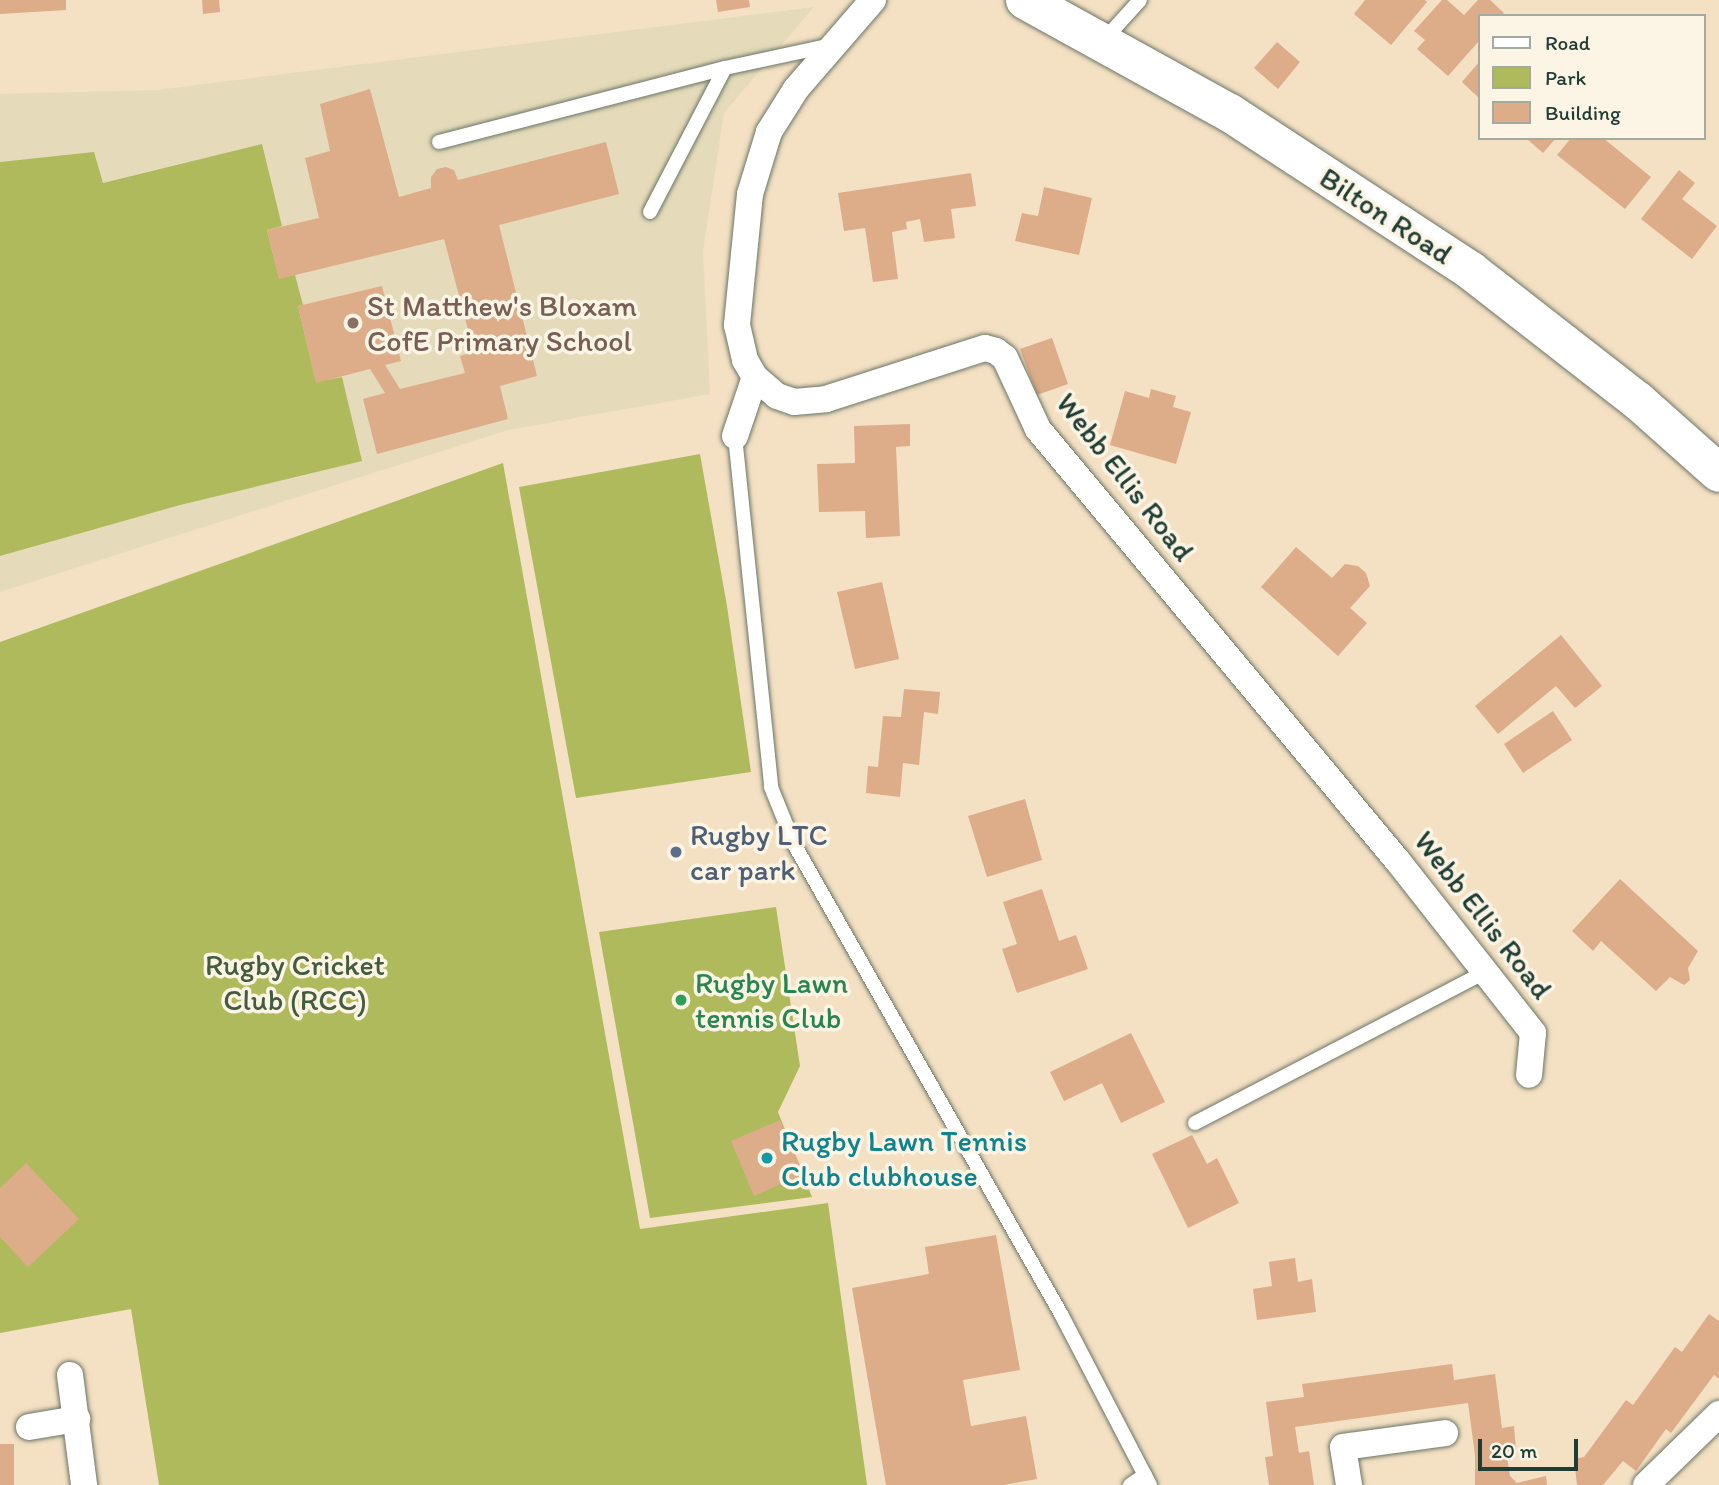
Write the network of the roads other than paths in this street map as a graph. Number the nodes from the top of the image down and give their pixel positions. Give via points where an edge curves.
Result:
1 (873, 0) edge
2 (1025, 0) edge
3 (1139, 0) edge
4 (1100, 43) junction
5 (833, 44) junction
6 (725, 68) junction
7 (439, 142) dead end
8 (650, 212) dead end
9 (755, 377) junction
10 (735, 436) joint
11 (1719, 473) edge
12 (1485, 972) junction
13 (1529, 1075) dead end
14 (1195, 1123) dead end
15 (70, 1375) dead end
16 (1719, 1414) edge
17 (77, 1419) junction
18 (29, 1427) dead end
19 (1445, 1433) dead end
20 (1147, 1480) edge
21 (84, 1485) edge
22 (1130, 1485) edge
23 (1349, 1485) edge
24 (1646, 1485) edge

1 - 5 street
2 - 4 main road, Bilton Road
3 - 4 lane
4 - 11 main road, Bilton Road via 1230,113 1471,271 1638,401
5 - 6 lane
5 - 9 street via 769,132 750,194 737,325 745,359
6 - 7 lane
6 - 8 lane
9 - 10 street
9 - 12 street, Webb Ellis Road via 777,396 794,402 826,399 985,348 1005,358 1038,429
10 - 20 lane via 771,787 794,844 1060,1314
12 - 13 street, Webb Ellis Road via 1533,1033
12 - 14 lane
15 - 17 street
16 - 24 street
17 - 18 street
17 - 21 street
19 - 23 street via 1343,1447
20 - 22 lane

